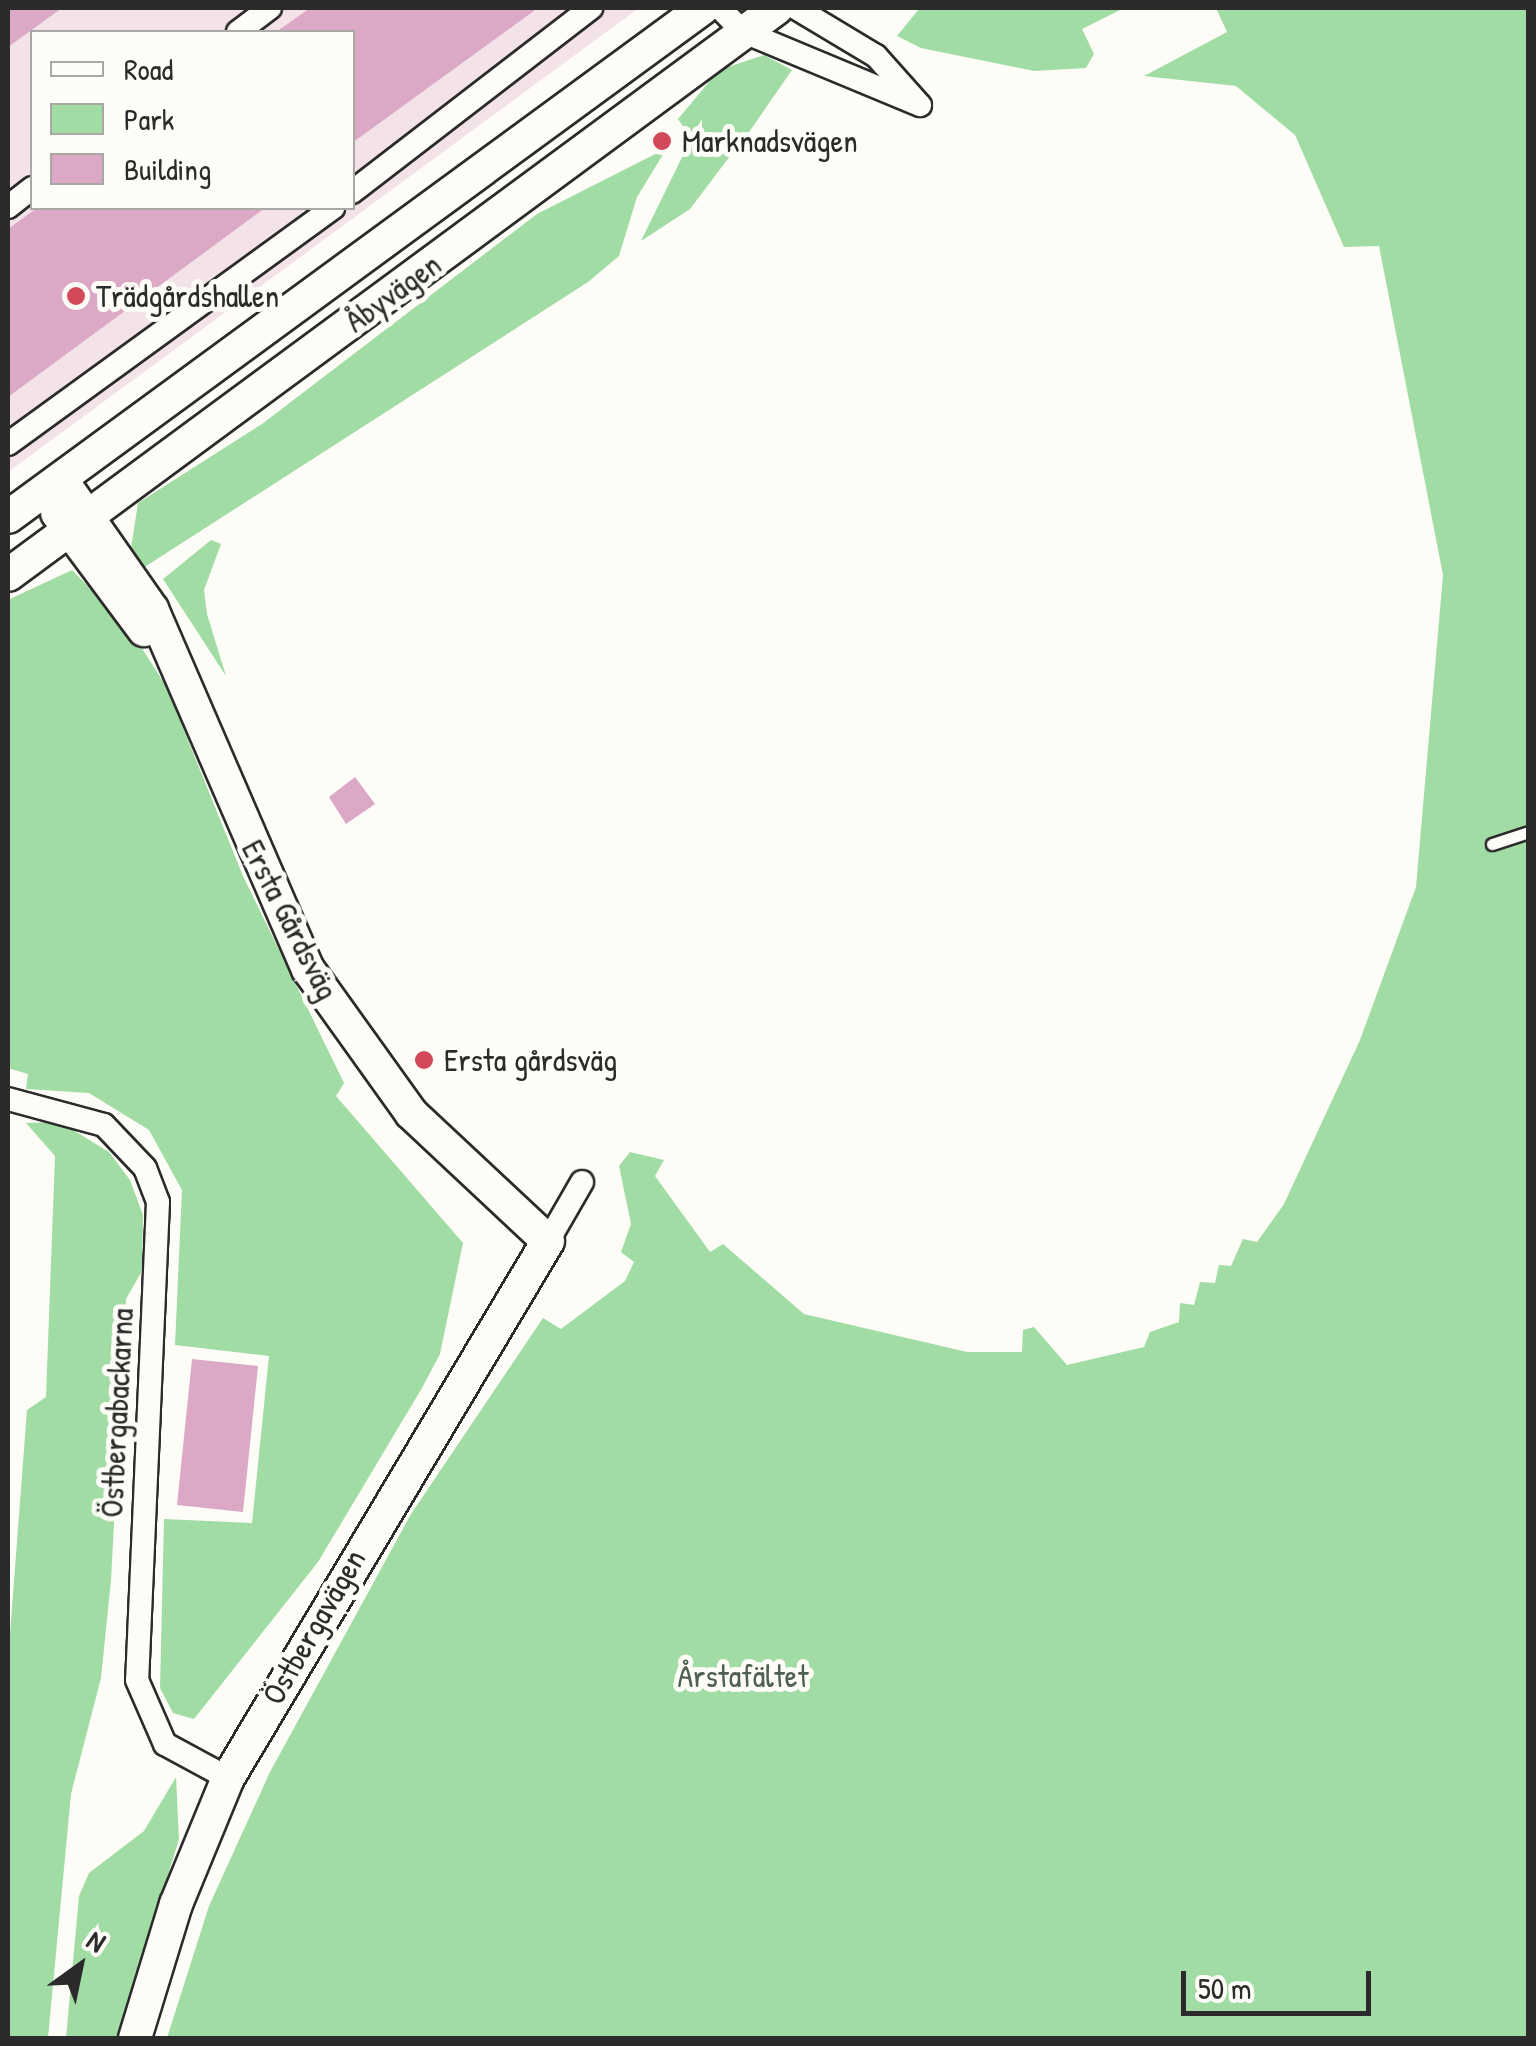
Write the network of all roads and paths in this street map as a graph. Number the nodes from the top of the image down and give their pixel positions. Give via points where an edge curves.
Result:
1 (270, 8) edge
2 (590, 8) edge
3 (702, 8) edge
4 (777, 8) edge
5 (796, 8) edge
6 (731, 20) edge
7 (241, 30) edge
8 (30, 190) edge
9 (355, 190) edge
10 (8, 207) edge
11 (330, 210) edge
12 (8, 444) edge
13 (52, 486) junction
14 (8, 517) edge
15 (80, 524) junction
16 (8, 575) edge
17 (1528, 832) edge
18 (1492, 844) dead end
19 (8, 1099) edge
20 (582, 1182) dead end
21 (548, 1241) junction
22 (228, 1778) junction
23 (135, 2038) edge

1 - 7 street
2 - 9 street
3 - 13 street, Åbyvägen
4 - 6 street, Åbyvägen
5 - 6 street via 876,56 920,104
6 - 15 street, Åbyvägen
8 - 10 street
11 - 12 street
13 - 14 street, Åbyvägen
13 - 15 street, Ersta Gårdsväg
15 - 16 street, Åbyvägen
15 - 21 street, Ersta Gårdsväg via 164,652 308,970 411,1113
17 - 18 lane
19 - 22 street, Östbergabackarna via 104,1126 145,1168 158,1202 137,1680 165,1744
20 - 21 street
21 - 22 street, Östbergavägen
22 - 23 street, Östbergavägen via 176,1904

